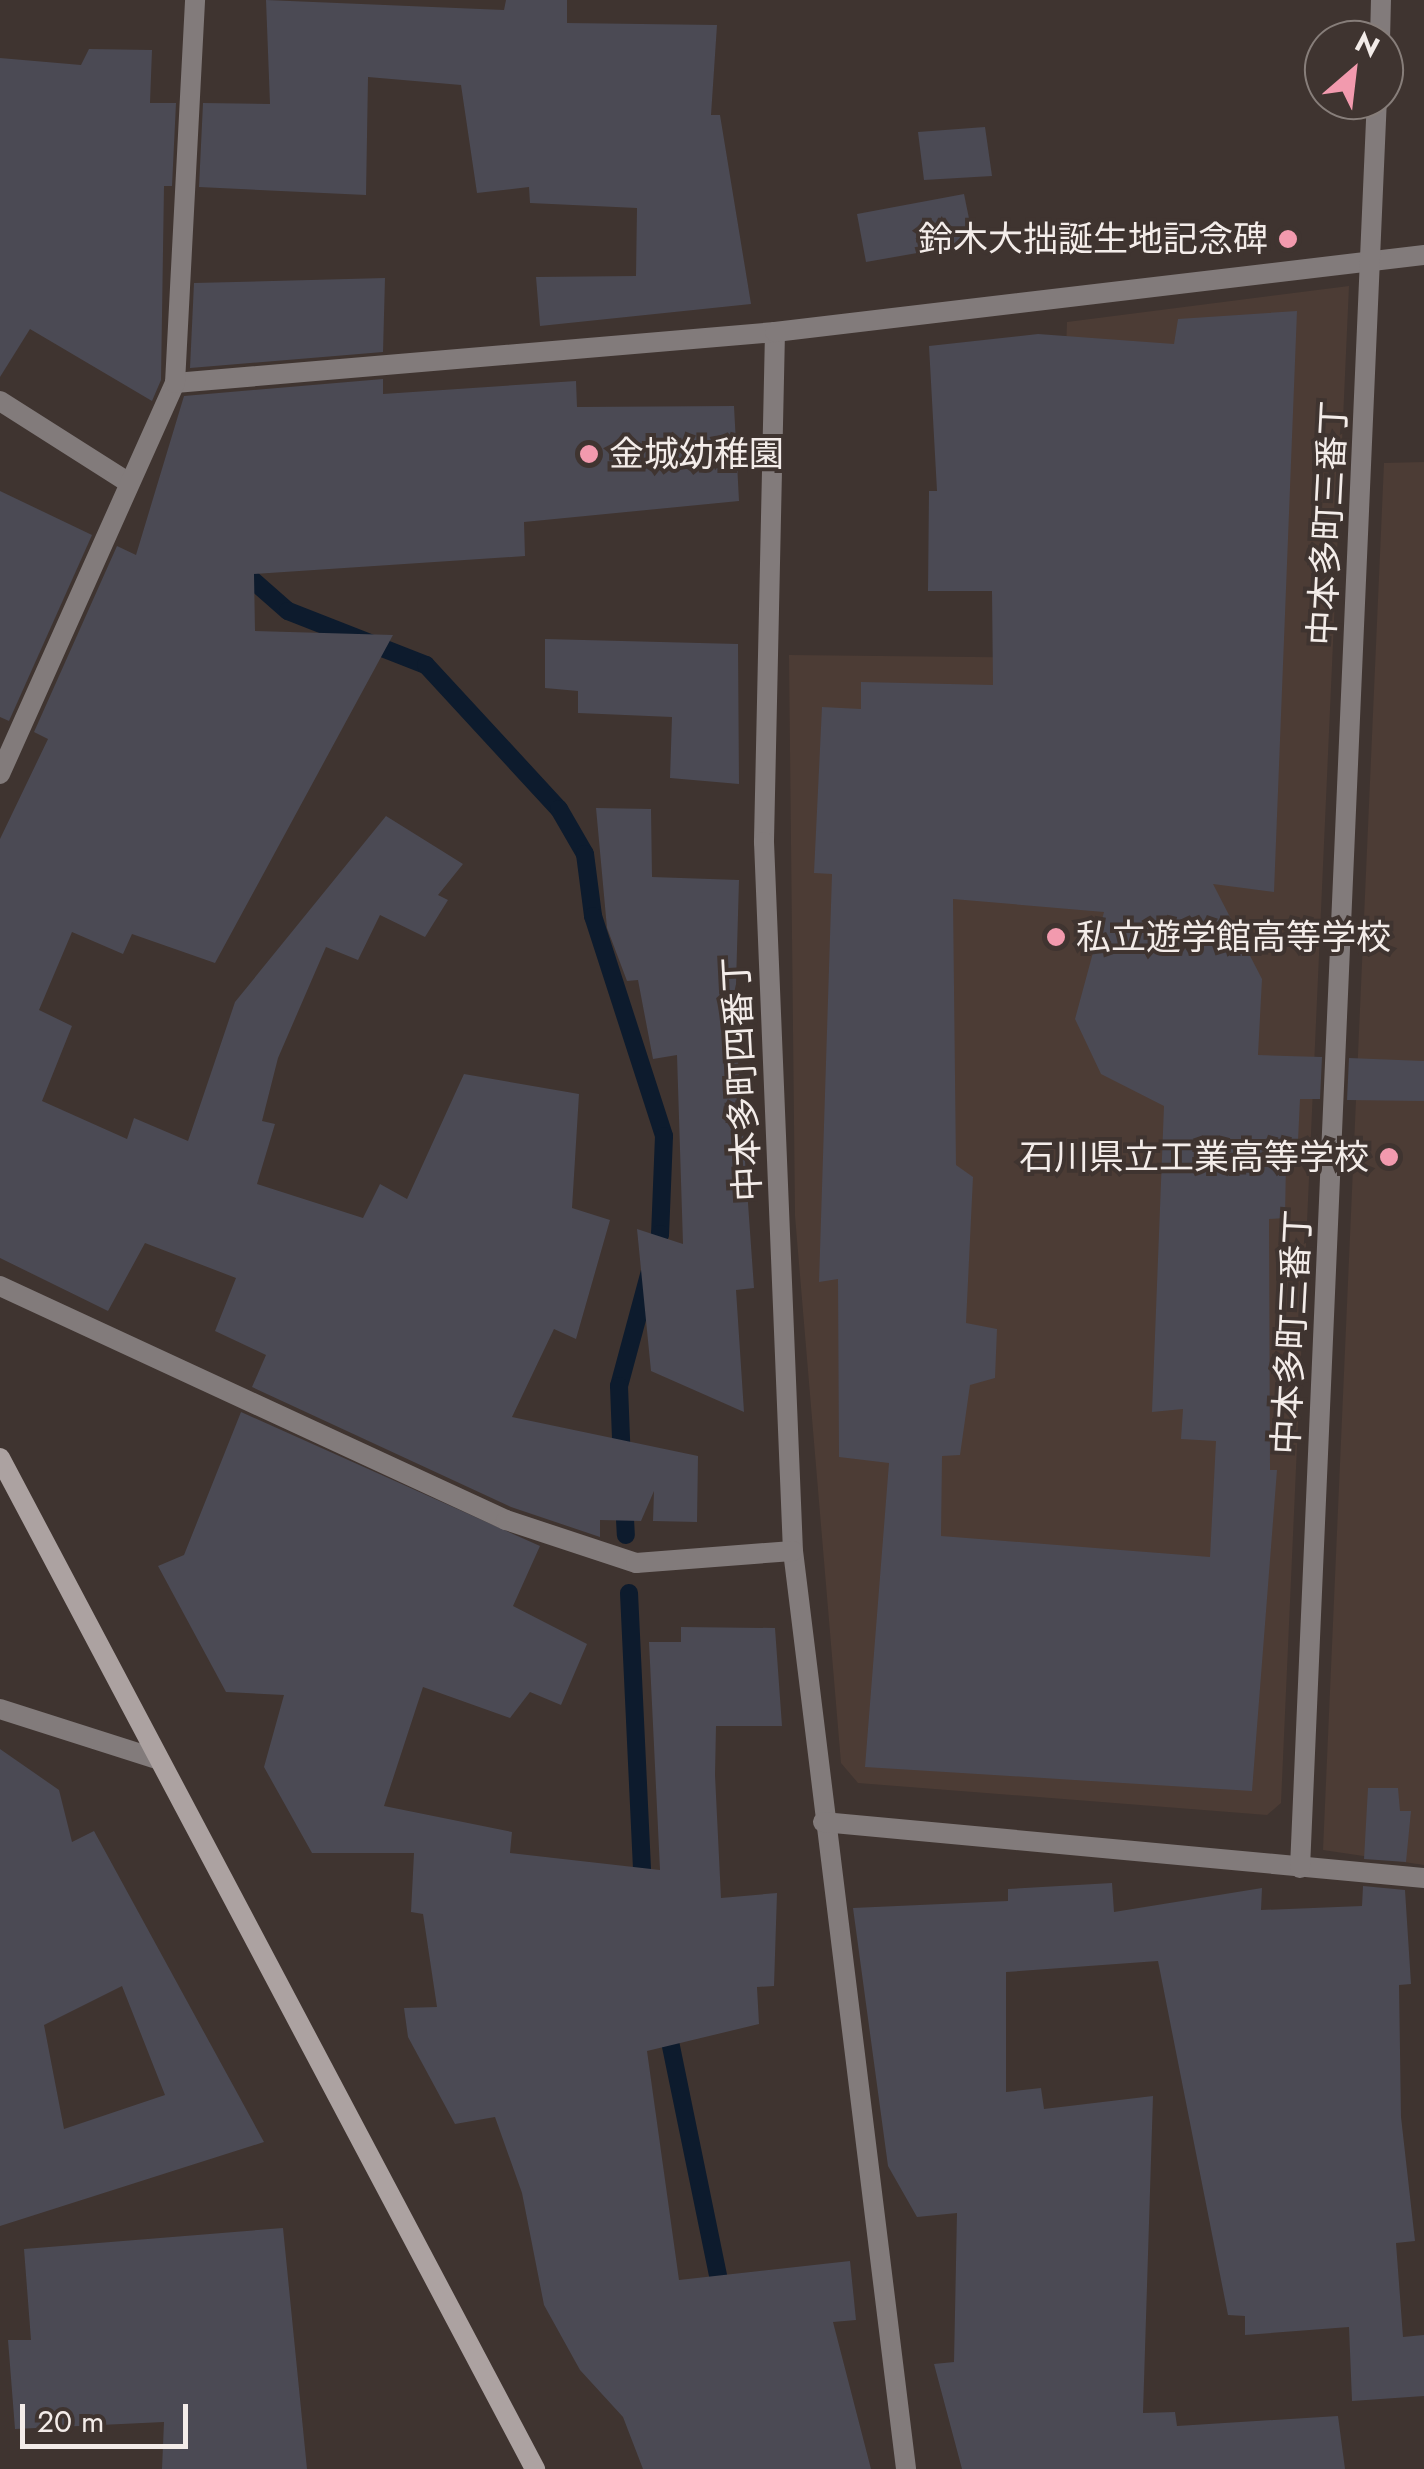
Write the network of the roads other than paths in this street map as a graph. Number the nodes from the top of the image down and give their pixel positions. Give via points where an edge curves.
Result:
1 (195, 0) edge
2 (1377, 120) edge
3 (1424, 255) edge
4 (1372, 260) junction
5 (775, 332) junction
6 (175, 383) junction
7 (0, 401) edge
8 (129, 483) junction
9 (0, 774) edge
10 (0, 1286) edge
11 (0, 1458) edge
12 (793, 1551) junction
13 (0, 1709) edge
14 (154, 1758) junction
15 (823, 1822) junction
16 (1300, 1868) junction
17 (1424, 1878) edge
18 (535, 2469) edge
19 (906, 2469) edge

1 - 6 street
2 - 4 street, 中本多町三番丁
3 - 4 street
4 - 5 street
4 - 16 street, 中本多町三番丁
5 - 6 street
5 - 12 street, 中本多町四番丁 via 764,842
6 - 8 street
7 - 8 street
8 - 9 street
10 - 12 street via 506,1520 636,1563
11 - 14 street
12 - 15 street, 中本多町四番丁
13 - 14 street
14 - 18 street
15 - 16 street
15 - 19 street, 中本多町四番丁
16 - 17 street

